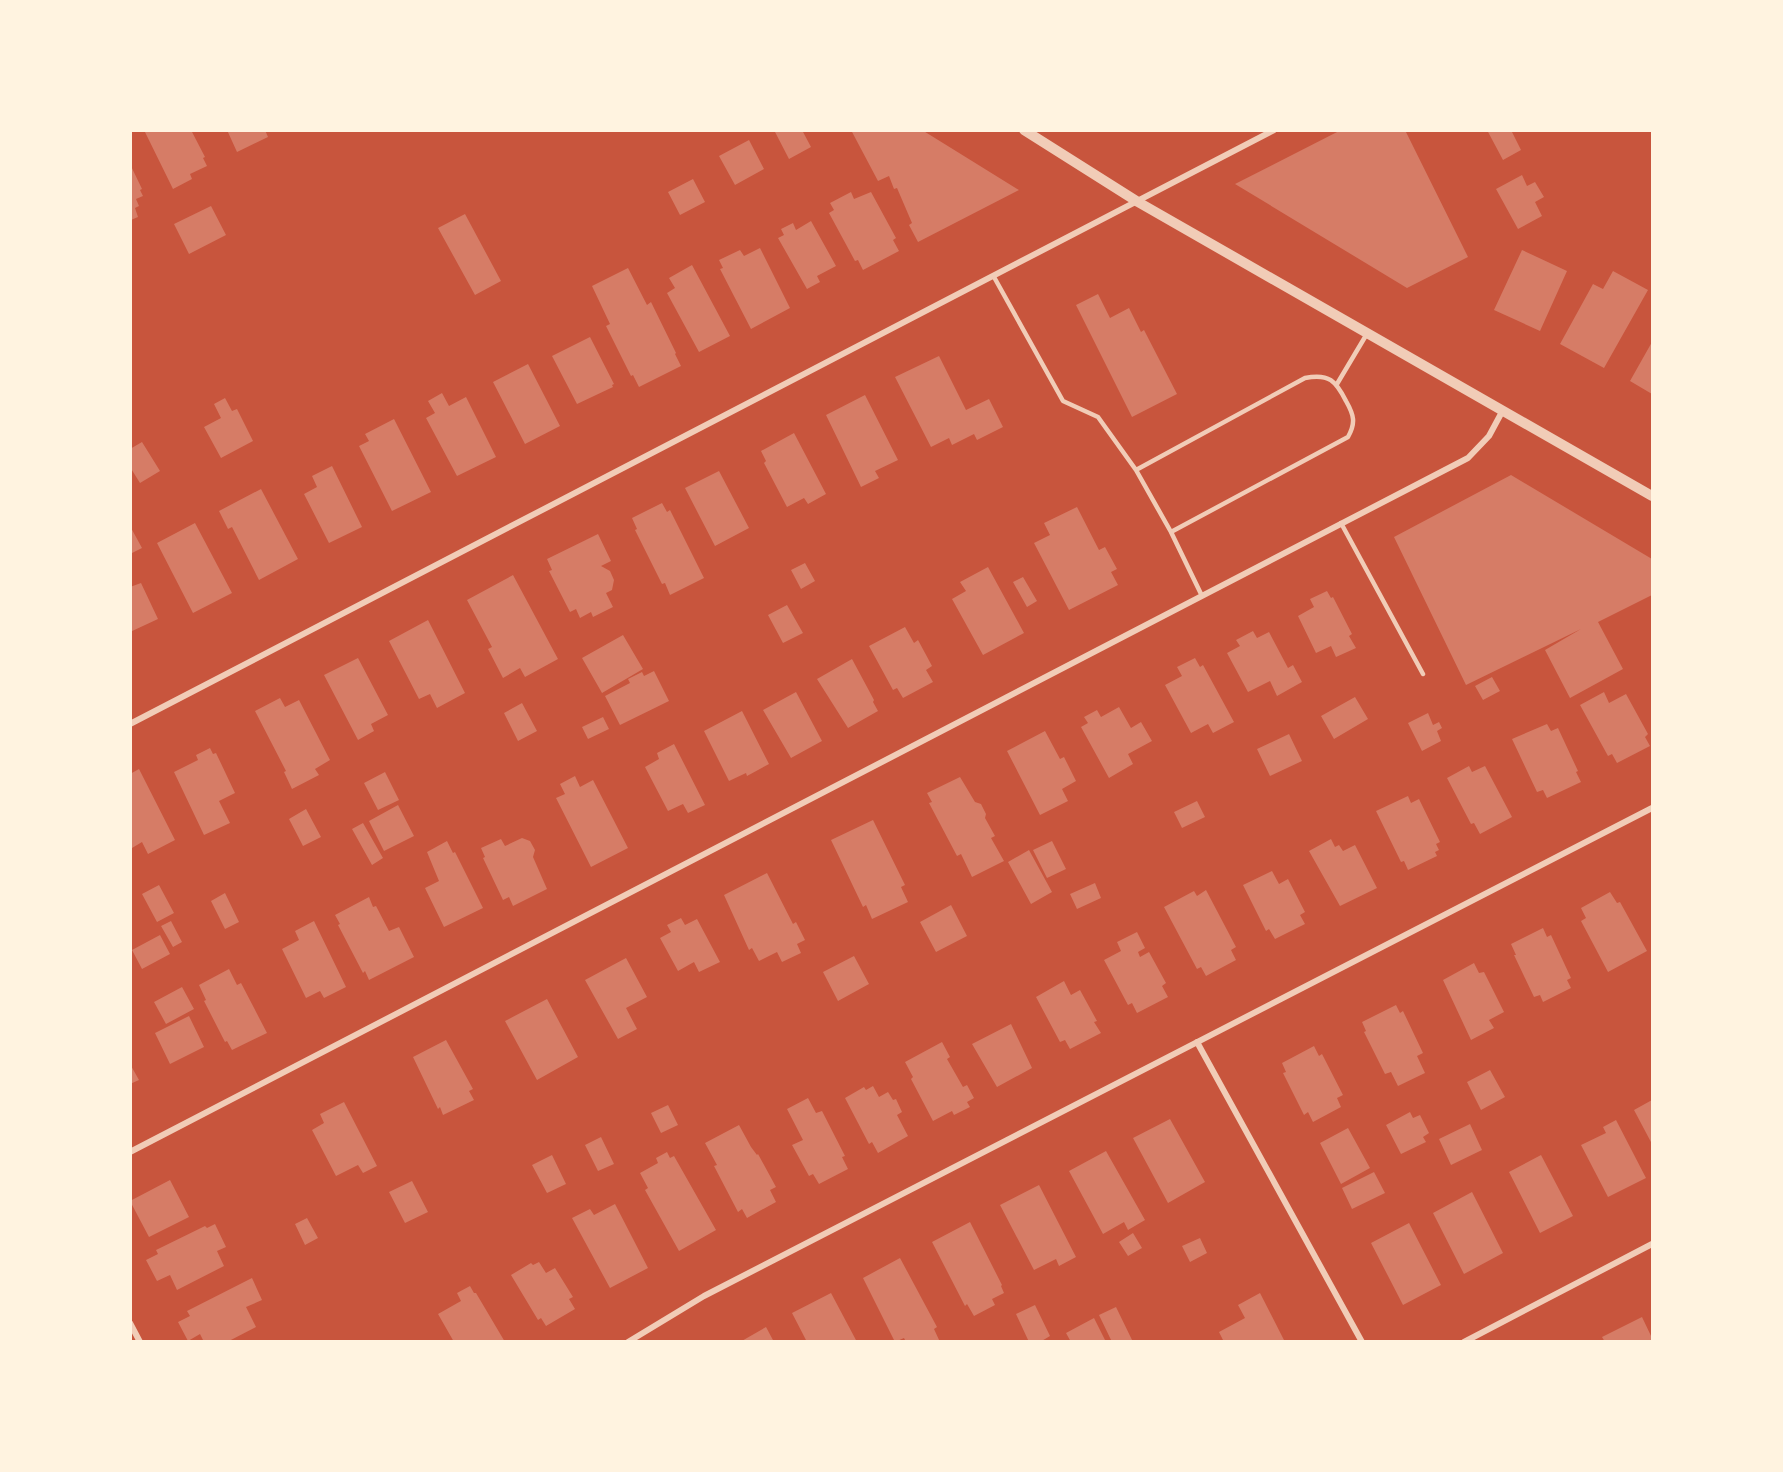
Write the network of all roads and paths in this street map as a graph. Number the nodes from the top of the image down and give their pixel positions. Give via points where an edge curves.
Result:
1 (1024, 130) edge
2 (1274, 130) edge
3 (1138, 202) junction
4 (993, 277) junction
5 (1368, 332) junction
6 (1337, 384) junction
7 (1503, 409) junction
8 (1136, 470) junction
9 (1653, 496) edge
10 (1341, 523) junction
11 (1171, 532) junction
12 (1202, 596) junction
13 (1424, 674) dead end
14 (130, 724) edge
15 (1653, 808) edge
16 (1197, 1042) junction
17 (130, 1152) edge
18 (1653, 1244) edge
19 (130, 1323) edge
20 (140, 1341) edge
21 (628, 1341) edge
22 (1362, 1341) edge
23 (1464, 1341) edge

1 - 3 street
2 - 3 street
3 - 4 street
3 - 5 street
4 - 8 lane via 1063,401 1098,417
4 - 14 street
5 - 6 lane
5 - 7 street
6 - 8 lane via 1318,375 1305,378
6 - 11 lane via 1354,415 1347,437
7 - 9 street
7 - 10 street via 1489,436 1467,458
8 - 11 lane
10 - 12 street
10 - 13 lane
11 - 12 lane
12 - 17 street
15 - 16 street
16 - 21 street via 704,1296
16 - 22 street
18 - 23 street
19 - 20 street

